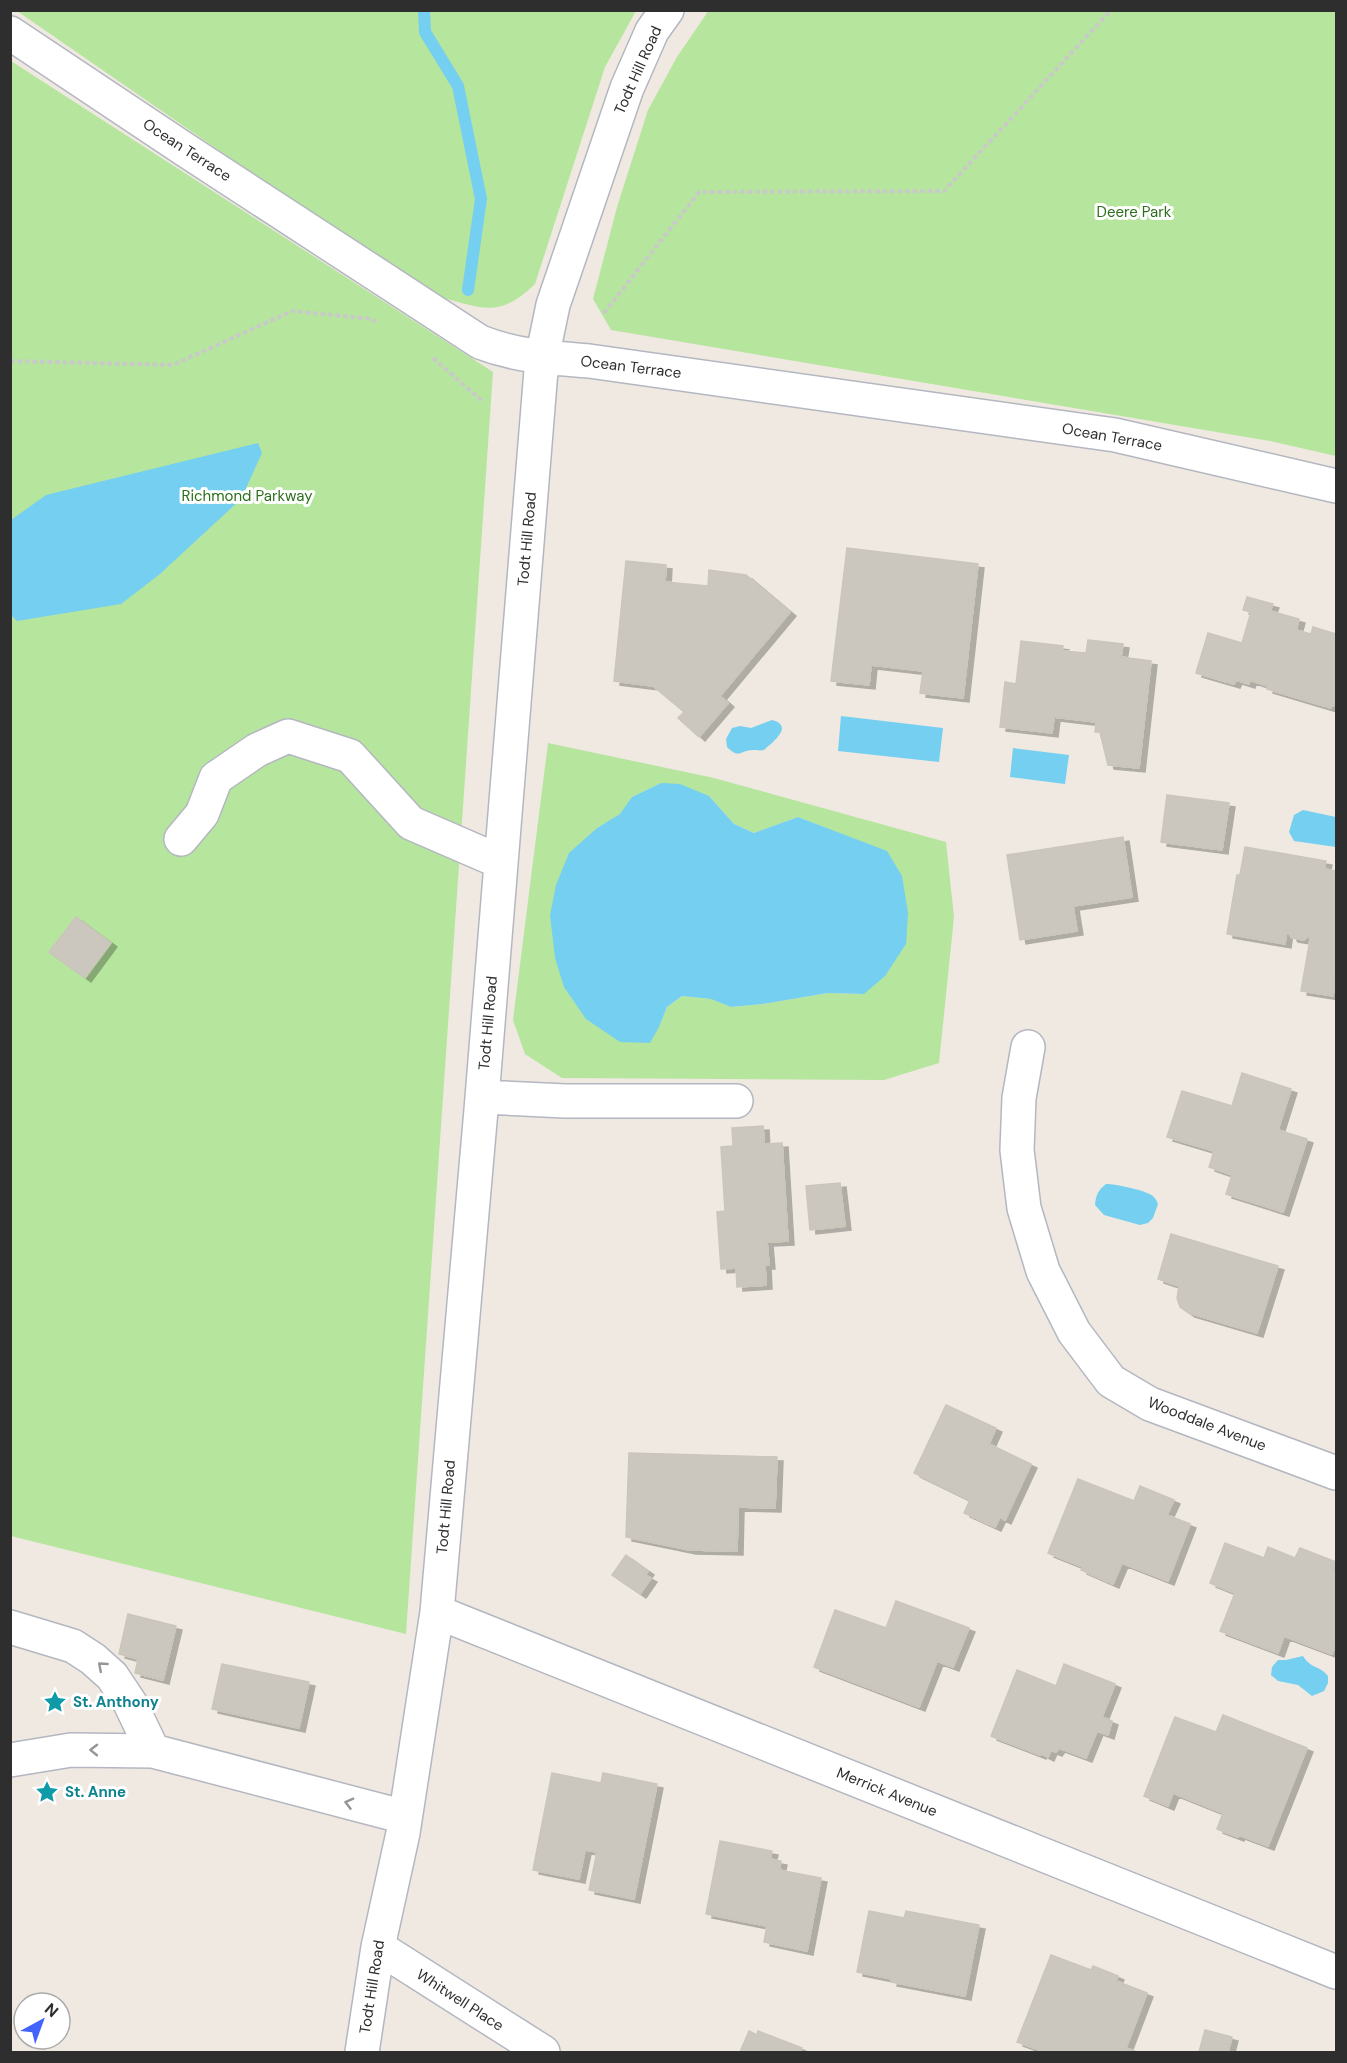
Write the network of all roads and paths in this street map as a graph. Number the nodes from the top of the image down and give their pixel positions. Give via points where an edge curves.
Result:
1 (667, 10) edge
2 (1111, 10) edge
3 (10, 33) edge
4 (604, 313) dead end
5 (381, 325) dead end
6 (426, 352) dead end
7 (542, 358) junction
8 (10, 361) edge
9 (482, 401) dead end
10 (1336, 486) edge
11 (181, 839) dead end
12 (501, 862) junction
13 (1028, 1047) dead end
14 (482, 1097) junction
15 (736, 1101) dead end
16 (1336, 1473) edge
17 (437, 1612) junction
18 (10, 1627) edge
19 (153, 1751) junction
20 (10, 1760) edge
21 (405, 1817) junction
22 (378, 1947) junction
23 (1334, 1962) edge
24 (362, 2052) edge
25 (543, 2052) edge

1 - 7 street, Todt Hill Road via 652,31 627,88 553,305
2 - 4 path via 944,191 699,192
3 - 7 street, Ocean Terrace via 480,342
5 - 8 path via 372,319 292,311 173,365
6 - 9 path
7 - 10 street, Ocean Terrace via 589,361 1115,435
7 - 12 street, Todt Hill Road
11 - 12 street via 202,814 216,778 257,750 288,736 350,756 411,822
12 - 14 street, Todt Hill Road
13 - 16 street, Wooddale Avenue via 1019,1098 1017,1150 1024,1209 1042,1271 1074,1332 1111,1381 1150,1404
14 - 15 street
14 - 17 street, Todt Hill Road
17 - 21 street, Todt Hill Road
17 - 23 street, Merrick Avenue
19 -> 18 street via 130,1703 112,1676 93,1659 73,1646
19 -> 20 street via 72,1750
21 -> 19 street
21 - 22 street, Todt Hill Road
22 - 24 street, Todt Hill Road
22 - 25 street, Whitwell Place

